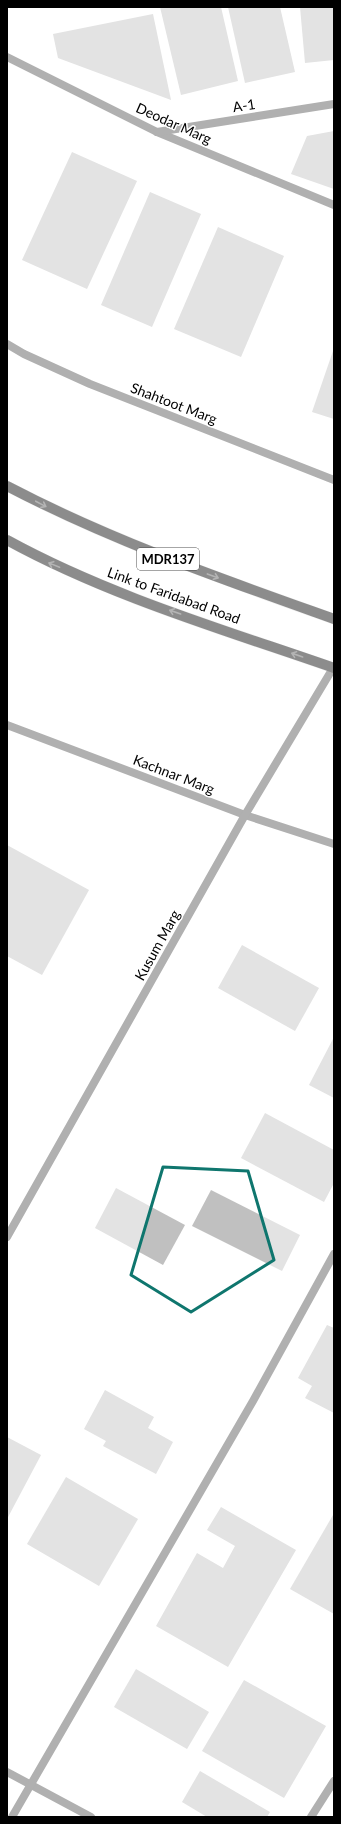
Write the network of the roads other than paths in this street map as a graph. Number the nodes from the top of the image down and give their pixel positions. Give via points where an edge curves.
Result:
1 (7, 57) edge
2 (334, 104) edge
3 (157, 132) junction
4 (334, 205) edge
5 (7, 344) edge
6 (334, 480) edge
7 (7, 486) edge
8 (7, 540) edge
9 (334, 619) edge
10 (334, 668) edge
11 (7, 725) edge
12 (245, 815) junction
13 (334, 844) edge
14 (7, 1237) edge
15 (334, 1254) edge
16 (7, 1772) edge
17 (334, 1781) edge
18 (30, 1784) junction
19 (12, 1817) edge
20 (91, 1817) edge
21 (311, 1817) edge

1 - 3 street, Deodar Marg
2 - 3 street, A-1
3 - 4 street, Deodar Marg
5 - 6 street, Shahtoot Marg via 90,384
7 -> 9 main road, MDR137 via 50,508 176,563
10 -> 8 main road, Link to Faridabad Road via 144,600 48,562
10 - 12 street, Kusum Marg
11 - 12 street, Kachnar Marg
12 - 13 street, Kachnar Marg
12 - 14 street, Kusum Marg
15 - 18 street via 253,1401
16 - 18 street
17 - 21 street
18 - 19 street
18 - 20 street

